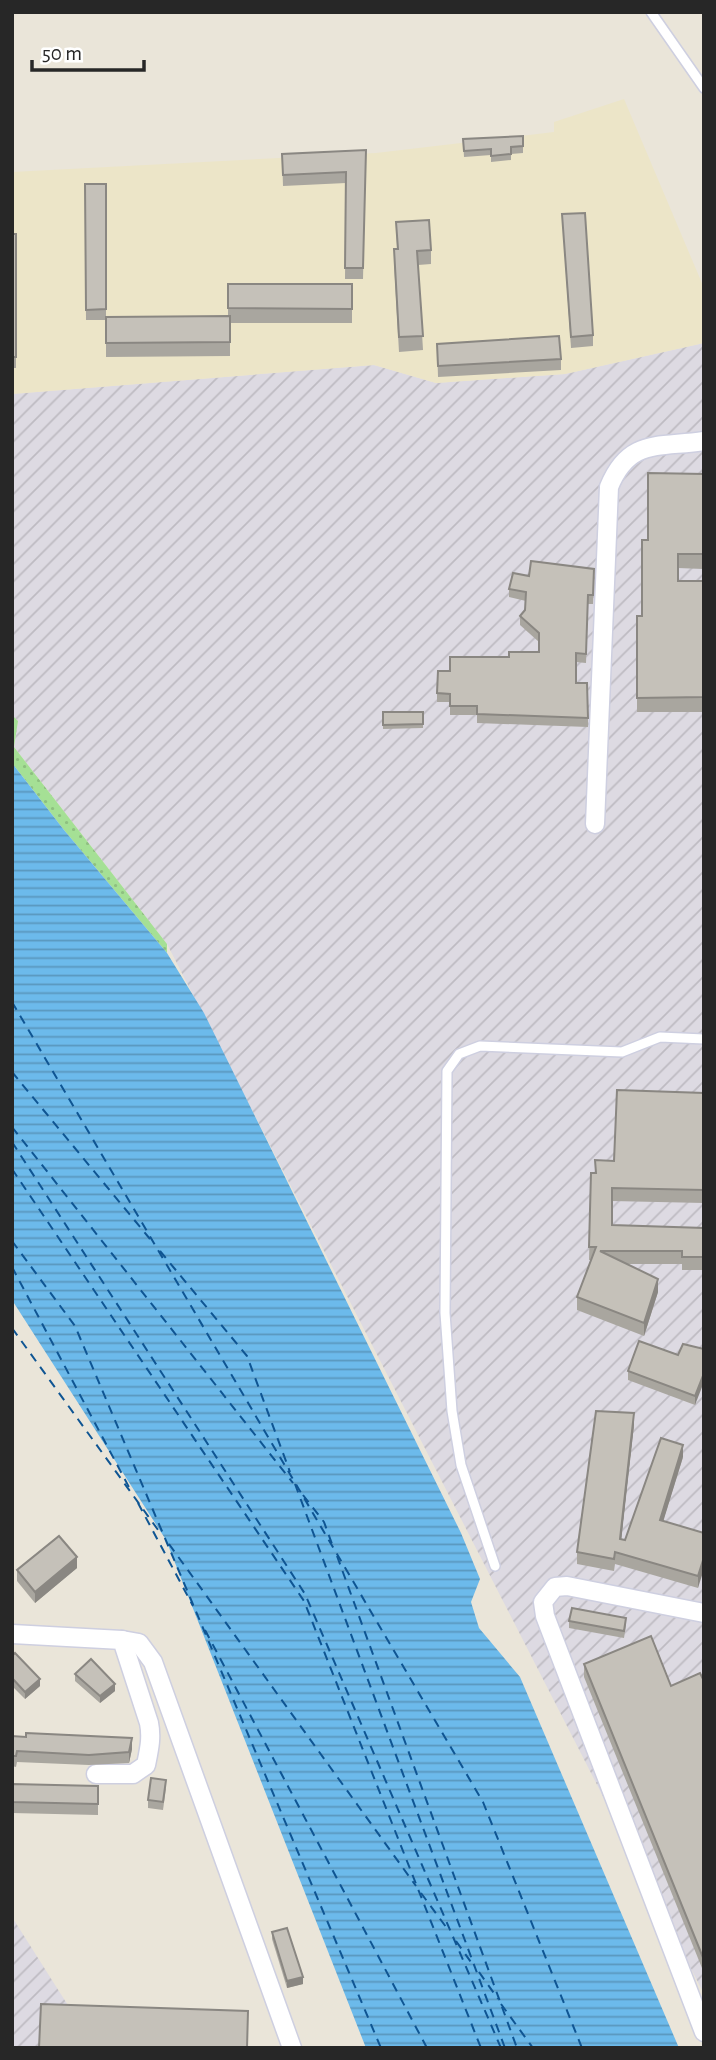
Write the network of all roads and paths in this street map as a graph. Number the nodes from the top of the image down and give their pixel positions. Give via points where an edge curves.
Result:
1 (651, 12) edge
2 (704, 88) edge
3 (704, 441) edge
4 (595, 824) dead end
5 (704, 1039) edge
6 (495, 1566) dead end
7 (704, 1613) edge
8 (12, 1634) edge
9 (122, 1640) junction
10 (96, 1774) dead end
11 (704, 2032) edge
12 (292, 2048) edge

1 - 2 lane
3 - 4 street via 642,449 622,462 609,487
5 - 6 lane via 660,1037 622,1052 480,1046 459,1054 447,1071 445,1313 452,1411 461,1465
7 - 11 street via 567,1586 555,1587 543,1602 554,1642
8 - 9 street
9 - 10 street via 152,1736 146,1765 133,1774
9 - 12 street via 139,1643 153,1661

